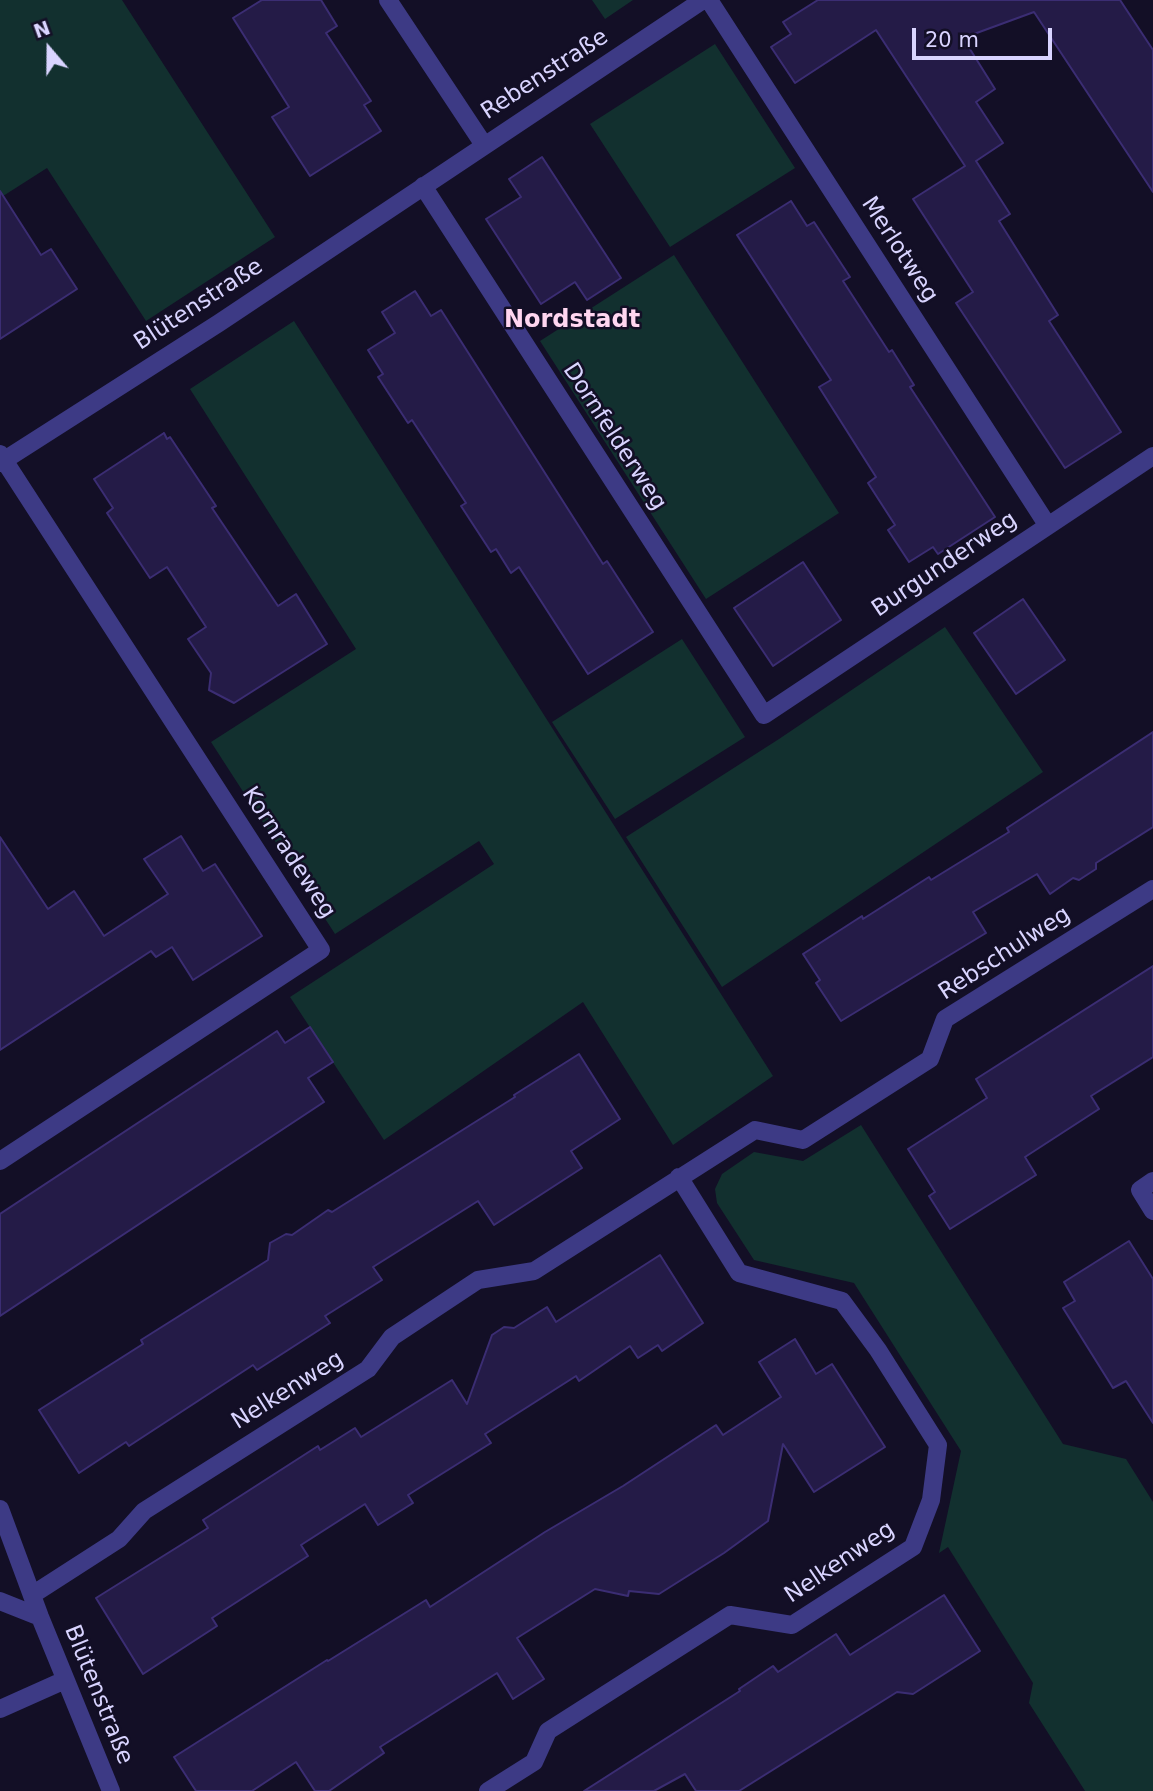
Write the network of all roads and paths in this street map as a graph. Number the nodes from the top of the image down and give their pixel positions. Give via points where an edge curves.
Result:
1 (388, 0) edge
2 (703, 0) edge
3 (709, 0) edge
4 (484, 145) junction
5 (423, 186) junction
6 (1153, 456) edge
7 (1, 459) edge
8 (1048, 526) junction
9 (764, 715) joint
10 (1153, 889) edge
11 (755, 1130) joint
12 (0, 1161) edge
13 (679, 1177) junction
14 (1146, 1186) edge
15 (1153, 1211) edge
16 (0, 1509) edge
17 (33, 1595) junction
18 (0, 1601) edge
19 (40, 1617) junction
20 (65, 1681) junction
21 (0, 1709) edge
22 (111, 1791) edge
23 (488, 1791) edge

1 - 4 street, Rebenstraße
2 - 4 street, Rebenstraße
3 - 8 street, Merlotweg
4 - 5 street, Rebenstraße
5 - 7 street, Blütenstraße via 219,323
5 - 9 street, Dornfelderweg
6 - 8 street, Burgunderweg
7 - 12 street, Kornradeweg via 321,950
8 - 9 street, Burgunderweg
10 - 11 street, Rebschulweg via 945,1019 930,1059 803,1140
11 - 13 street, Nelkenweg
13 - 17 street, Nelkenweg via 534,1271 478,1280 467,1287 392,1336 368,1369 144,1511 119,1538
13 - 23 street, Nelkenweg via 739,1273 842,1301 938,1445 931,1500 913,1547 792,1625 730,1615 548,1731 534,1762
14 - 15 street
16 - 17 street, Blütenstraße
17 - 19 street, Blütenstraße
18 - 19 street, Blütenstraße
19 - 20 street, Blütenstraße
20 - 21 street
20 - 22 street, Blütenstraße

